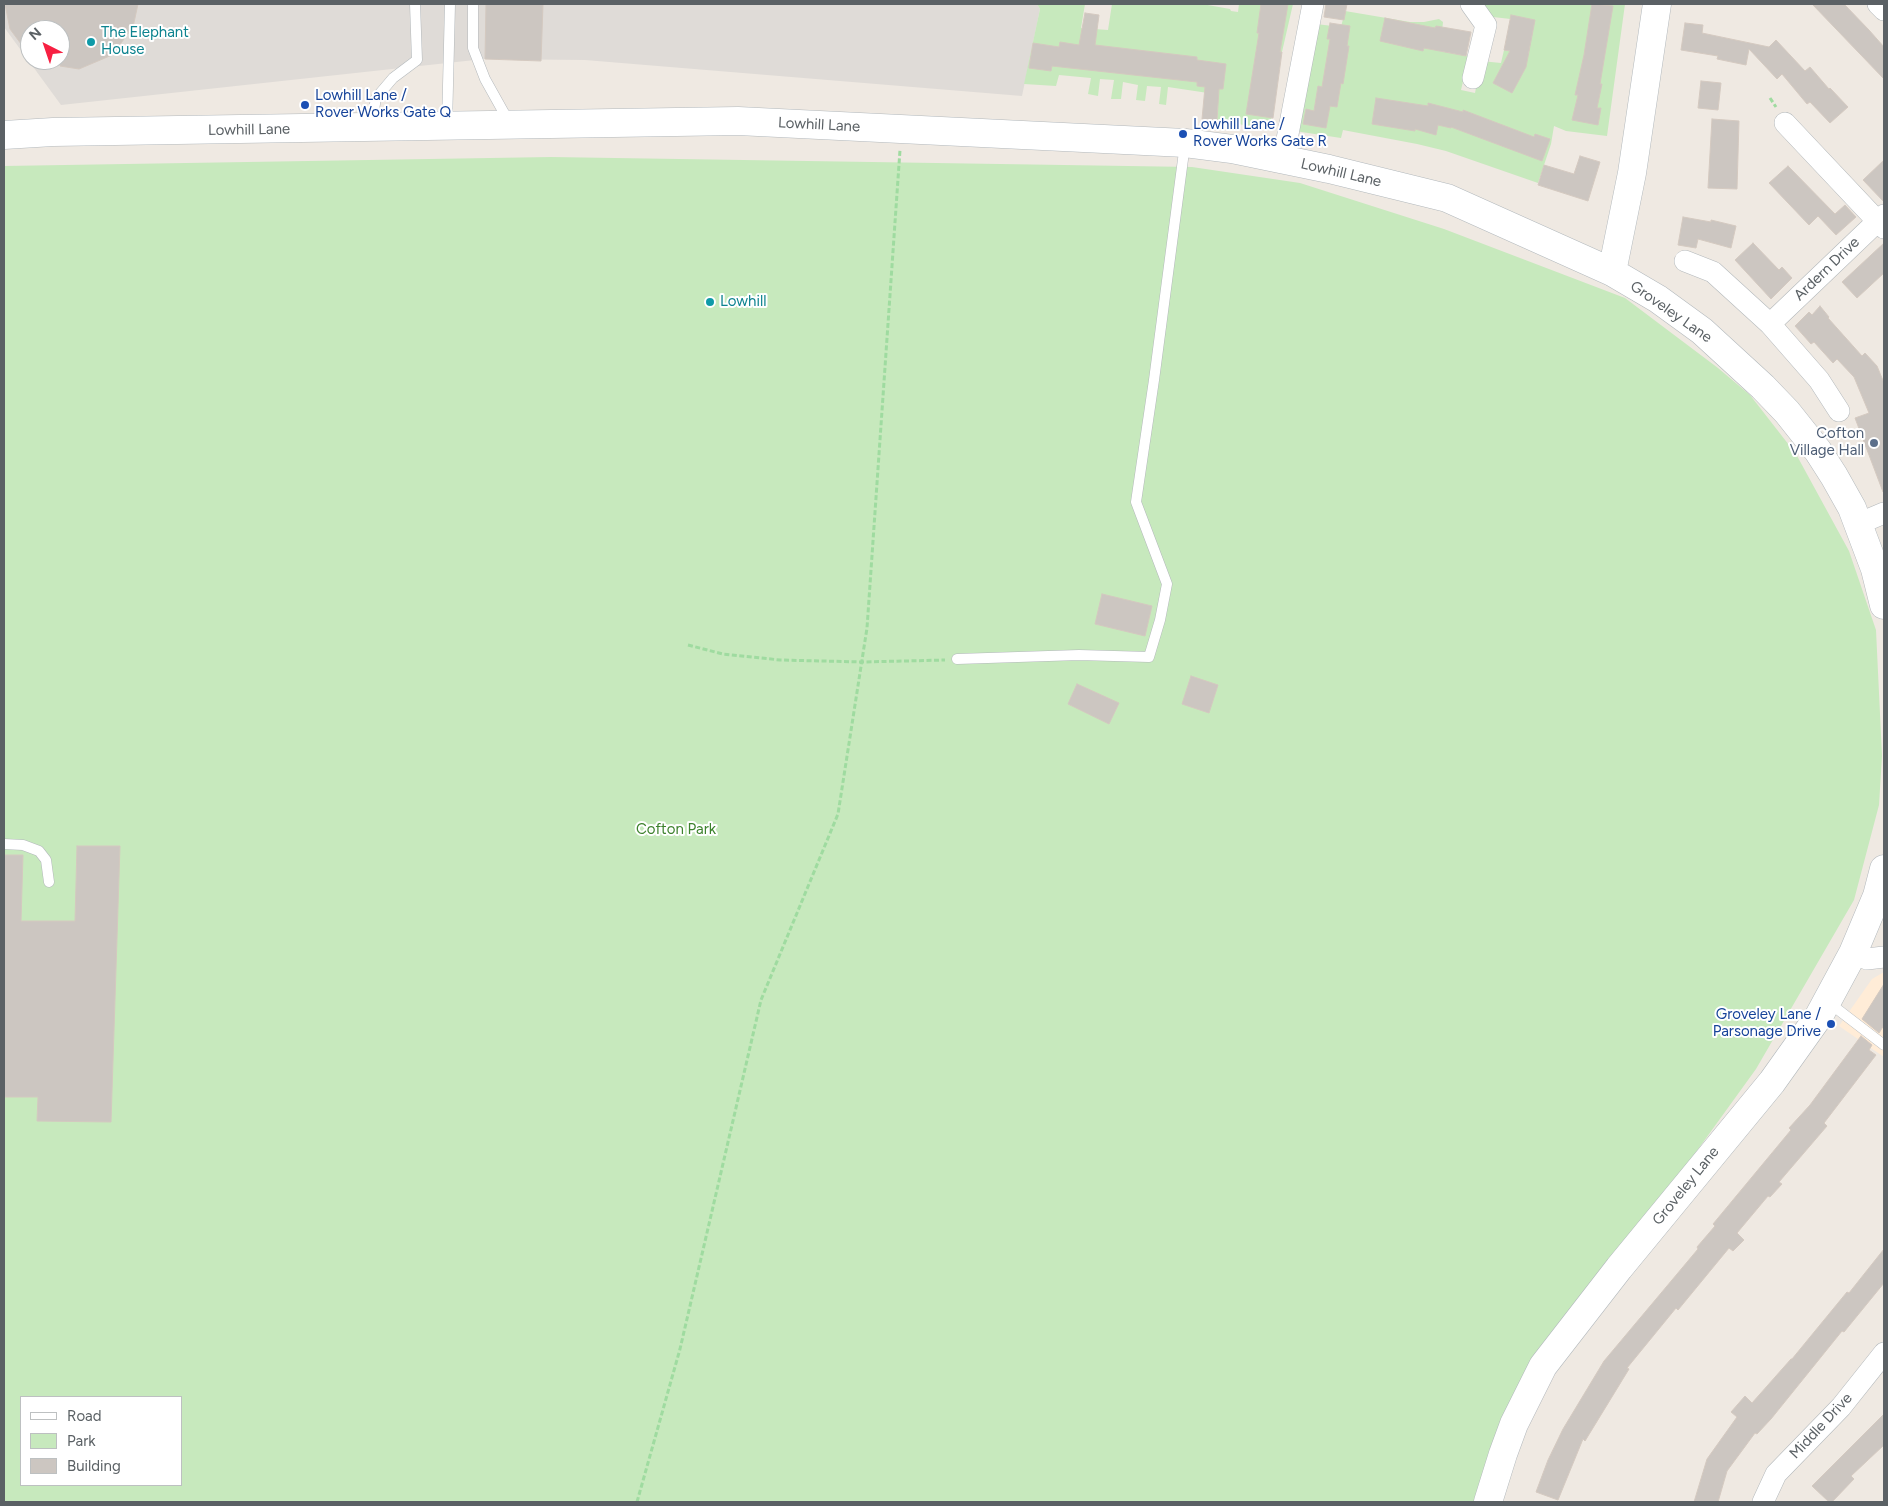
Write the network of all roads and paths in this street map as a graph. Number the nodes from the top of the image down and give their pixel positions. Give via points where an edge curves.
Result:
1 (415, 4) edge
2 (450, 4) edge
3 (473, 4) edge
4 (1313, 4) edge
5 (1471, 4) edge
6 (1657, 4) edge
7 (1878, 4) edge
8 (1884, 10) edge
9 (1474, 78) dead end
10 (1785, 123) dead end
11 (512, 126) junction
12 (447, 127) junction
13 (371, 128) junction
14 (902, 130) junction
15 (4, 135) edge
16 (1186, 143) junction
17 (1283, 160) junction
18 (1882, 221) edge
19 (1685, 261) dead end
20 (1612, 272) junction
21 (1770, 324) junction
22 (1838, 410) dead end
23 (1884, 513) edge
24 (1858, 524) junction
25 (1884, 605) edge
26 (688, 645) dead end
27 (957, 659) joint
28 (863, 662) junction
29 (4, 844) edge
30 (1884, 869) edge
31 (49, 882) dead end
32 (1854, 954) junction
33 (1884, 956) edge
34 (1827, 1001) junction
35 (1884, 1045) edge
36 (1884, 1353) edge
37 (637, 1502) edge
38 (1488, 1502) edge
39 (1763, 1502) edge

1 - 13 lane via 416,60 376,98
2 - 12 lane
3 - 11 lane via 473,48 485,79
4 - 17 street
5 - 9 street via 1486,25
6 - 20 street via 1632,173
7 - 8 street
10 - 18 street
11 - 12 street, Lowhill Lane
11 - 14 street, Lowhill Lane via 738,121
12 - 13 street, Lowhill Lane
13 - 15 street, Lowhill Lane
14 - 16 street, Lowhill Lane
14 - 28 path
16 - 17 street, Lowhill Lane
16 - 27 lane via 1136,502 1167,584 1149,657 1079,655
17 - 20 street, Lowhill Lane via 1447,198
18 - 21 street, Ardern Drive
19 - 21 street via 1713,272
20 - 24 street, Groveley Lane via 1658,299 1702,331 1763,387 1818,452 1852,508
21 - 22 street via 1819,380
23 - 24 street
24 - 25 street, Groveley Lane
26 - 28 path via 723,654 780,660
27 - 28 path
28 - 37 path via 838,814 760,1000 680,1349
29 - 31 lane via 23,845 39,851 46,860
30 - 32 street, Groveley Lane
32 - 33 street via 1867,959
32 - 34 street, Groveley Lane
34 - 35 lane
34 - 38 street, Groveley Lane via 1772,1082 1543,1366 1514,1424
36 - 39 street, Middle Drive via 1841,1407 1776,1474

